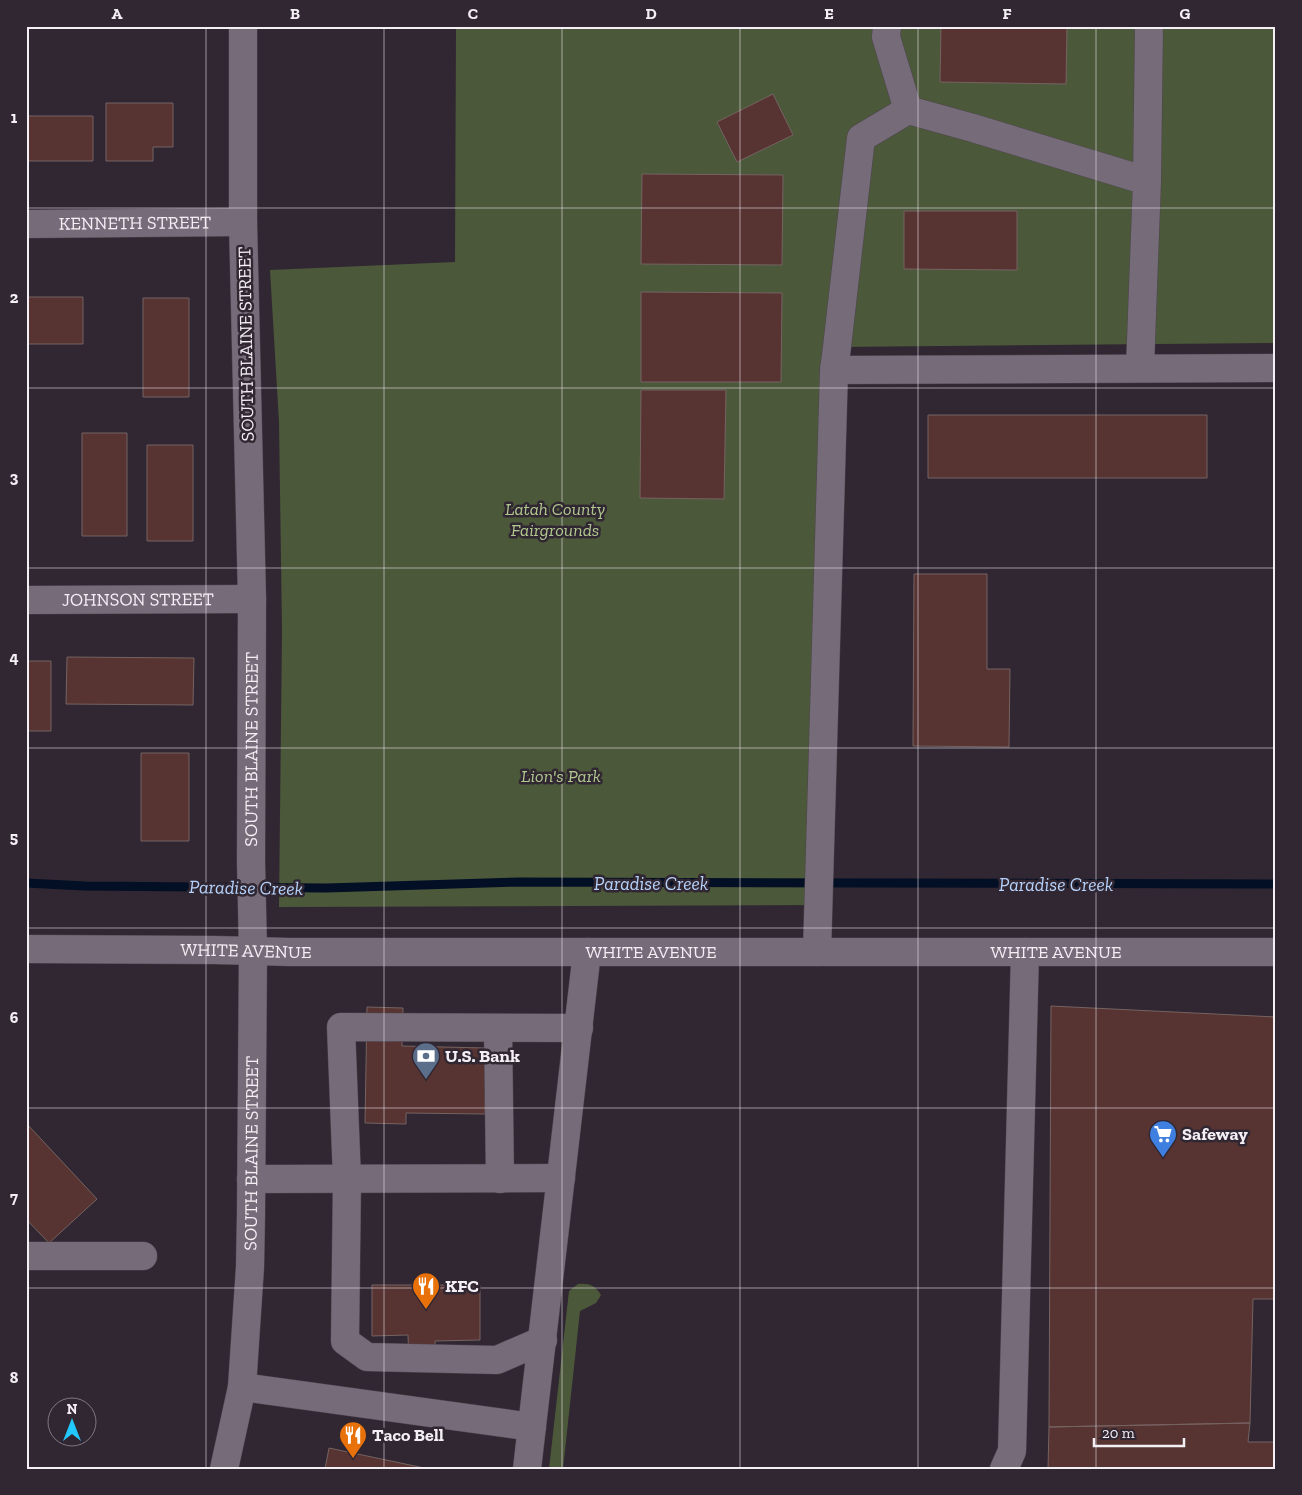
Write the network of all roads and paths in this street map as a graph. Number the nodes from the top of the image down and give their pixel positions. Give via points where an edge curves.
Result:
1 (244, 26) edge
2 (887, 26) edge
3 (1148, 26) edge
4 (908, 110) junction
5 (1147, 181) junction
6 (243, 222) junction
7 (26, 224) edge
8 (1140, 368) junction
9 (1276, 368) edge
10 (834, 370) junction
11 (252, 599) junction
12 (26, 600) edge
13 (252, 939) junction
14 (26, 949) edge
15 (587, 952) junction
16 (817, 952) junction
17 (1025, 952) junction
18 (1276, 952) edge
19 (498, 1028) junction
20 (579, 1028) junction
21 (561, 1178) junction
22 (251, 1179) junction
23 (347, 1179) junction
24 (500, 1179) junction
25 (26, 1256) edge
26 (143, 1256) dead end
27 (543, 1340) junction
28 (242, 1387) junction
29 (532, 1427) junction
30 (224, 1469) edge
31 (527, 1469) edge
32 (1004, 1469) edge

1 - 6 street, SOUTH BLAINE STREET
2 - 4 street via 886,38
3 - 5 street
4 - 5 street
4 - 10 street via 861,138
5 - 8 street
6 - 7 street, KENNETH STREET
6 - 11 street, SOUTH BLAINE STREET
8 - 9 street
8 - 10 street
10 - 16 street
11 - 12 street, JOHNSON STREET
11 - 13 street, SOUTH BLAINE STREET
13 - 14 street, WHITE AVENUE
13 - 15 street, WHITE AVENUE via 289,952
13 - 22 street, SOUTH BLAINE STREET
15 - 16 street, WHITE AVENUE
15 - 20 street
16 - 17 street, WHITE AVENUE
17 - 18 street, WHITE AVENUE
17 - 32 street via 1012,1451
19 - 20 street
19 - 23 street via 341,1027
19 - 24 street
20 - 21 street
21 - 24 street
21 - 27 street
22 - 23 street
22 - 28 street, SOUTH BLAINE STREET via 250,1267
23 - 24 street
23 - 27 street via 345,1341 368,1357 497,1360
25 - 26 street
27 - 29 street
28 - 29 street
28 - 30 street, SOUTH BLAINE STREET
29 - 31 street

